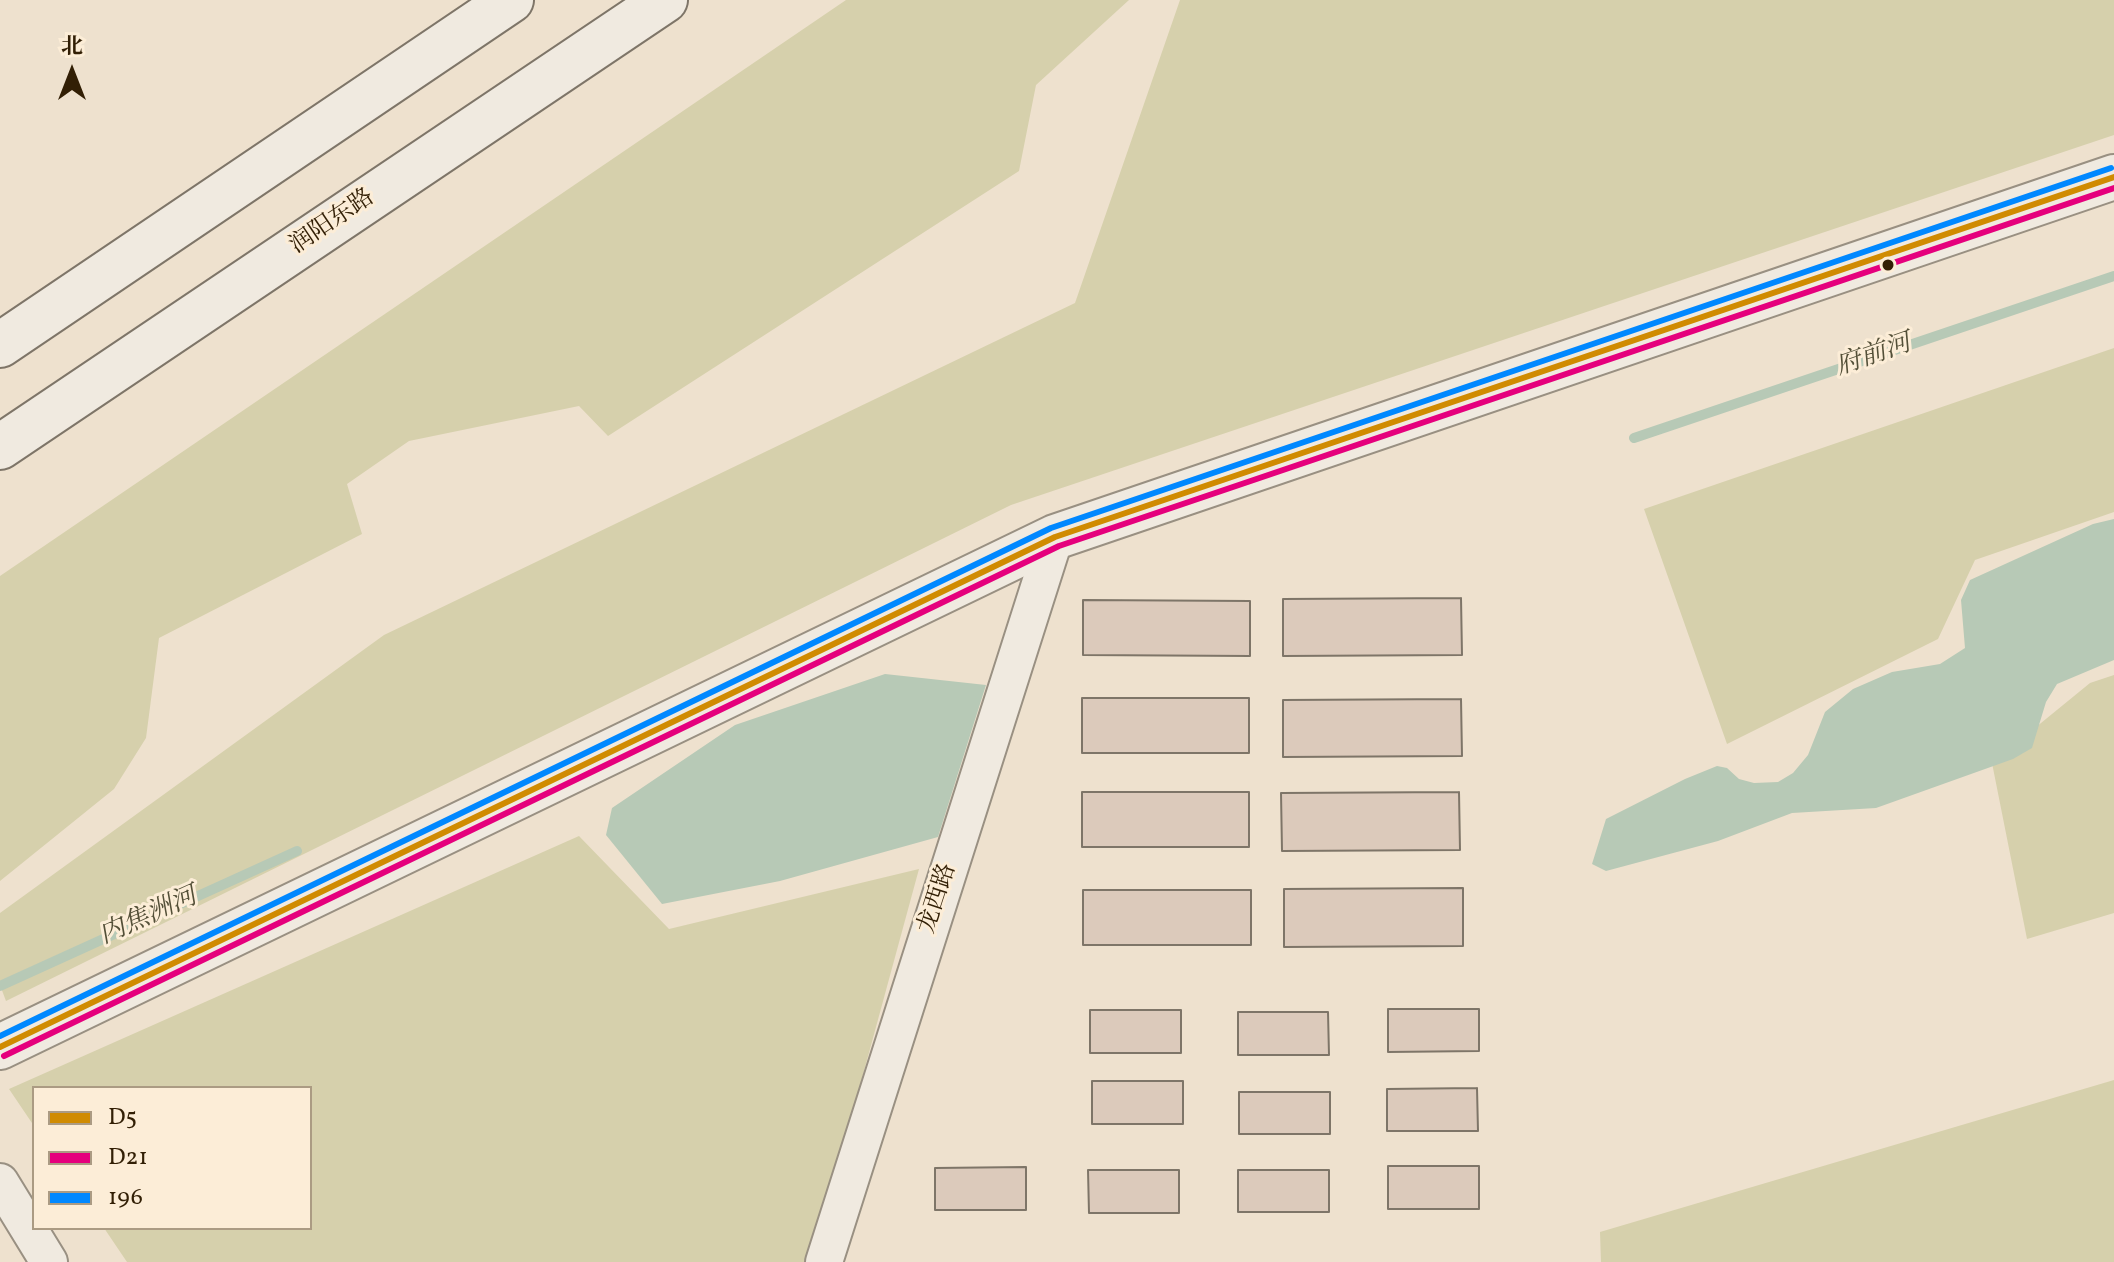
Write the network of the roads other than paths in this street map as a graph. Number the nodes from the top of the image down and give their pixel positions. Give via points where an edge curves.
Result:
1 (511, 0) edge
2 (665, 0) edge
3 (2114, 177) edge
4 (0, 345) edge
5 (0, 447) edge
6 (1055, 537) junction
7 (0, 1047) edge
8 (0, 1182) edge
9 (49, 1262) edge
10 (824, 1262) edge

1 - 4 street
2 - 5 street, 润阳东路
3 - 6 street
6 - 7 street
6 - 10 street, 龙西路
8 - 9 street

